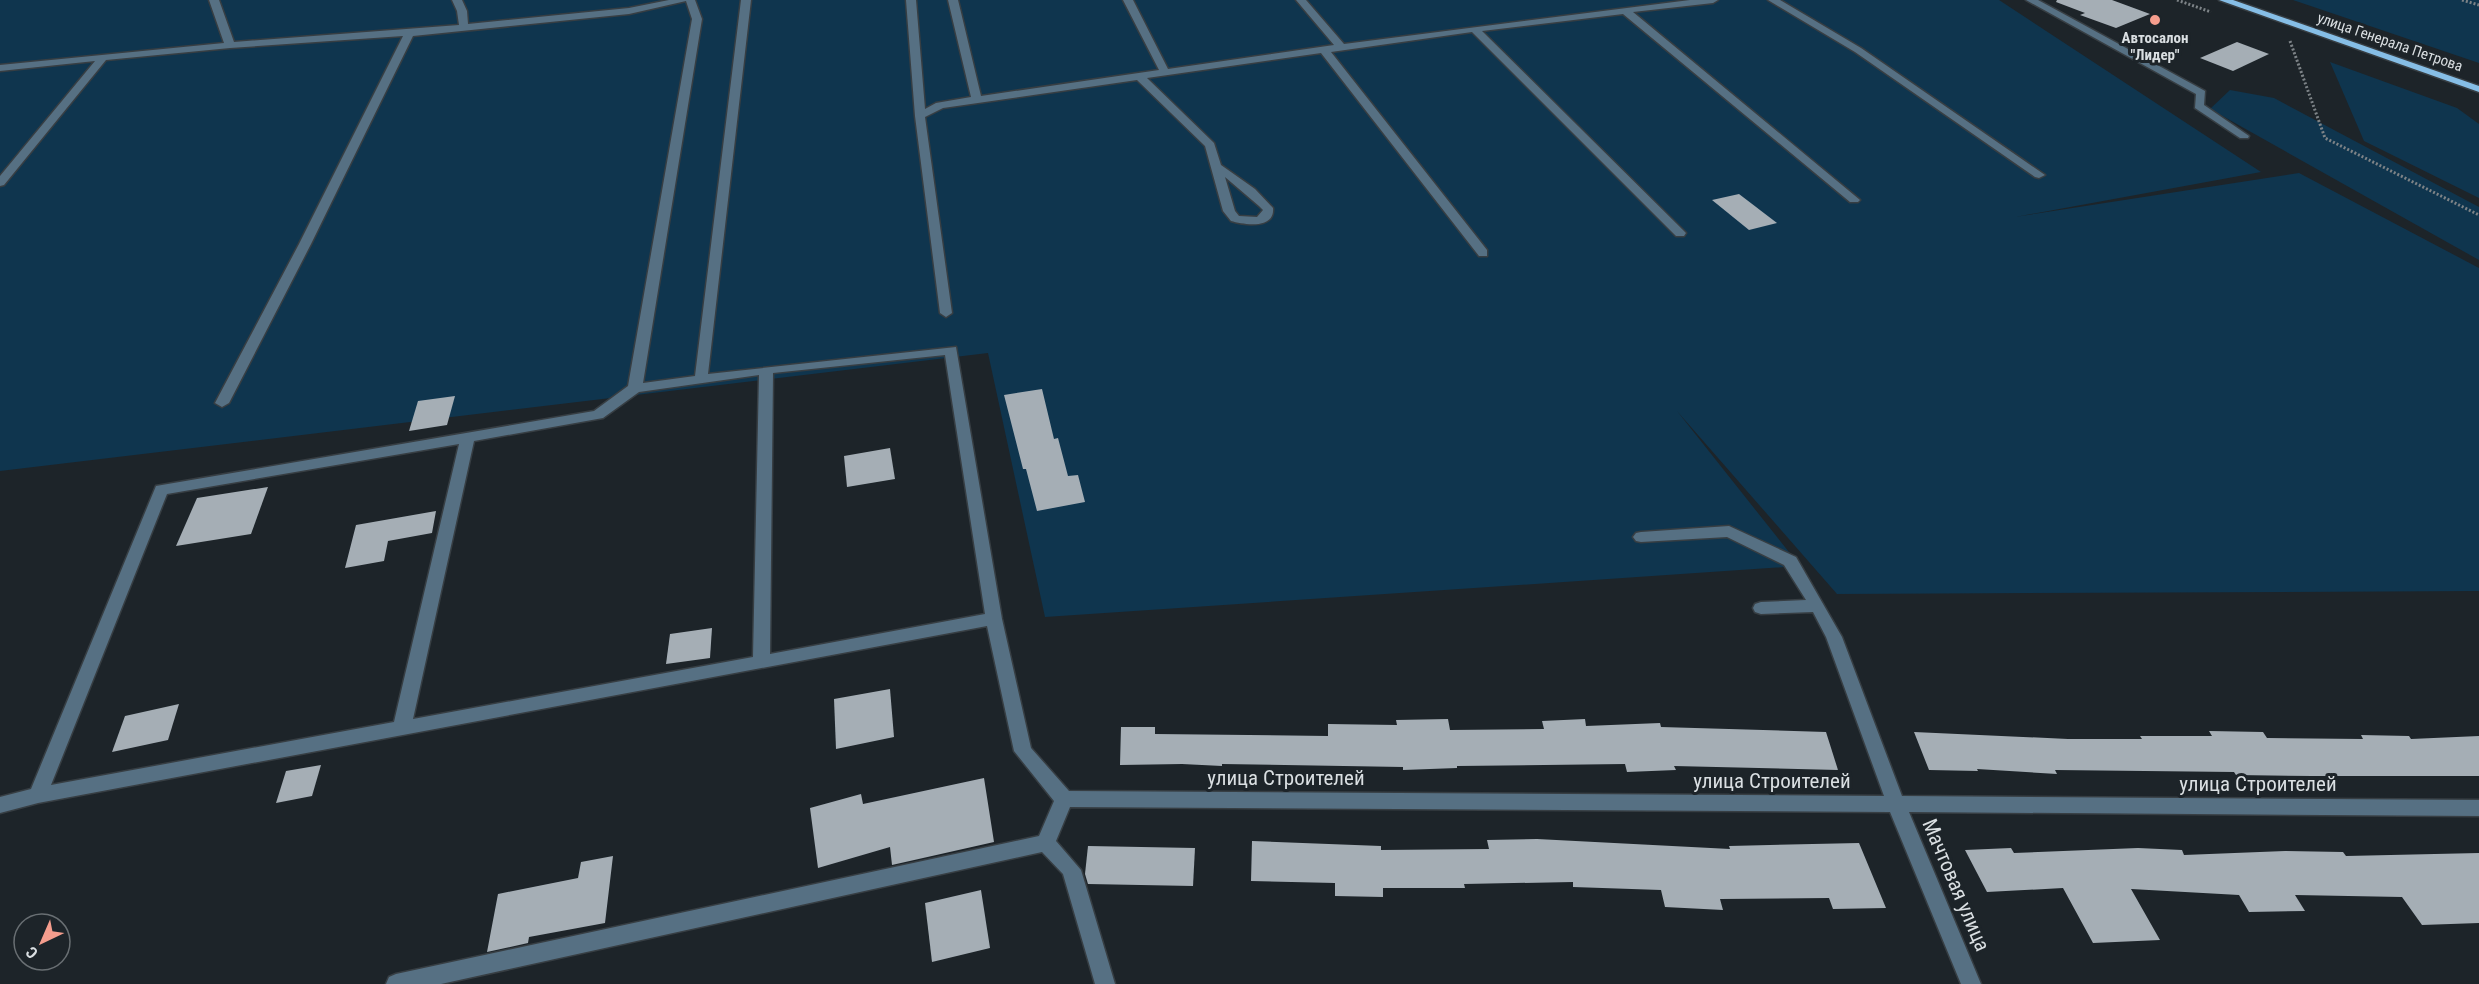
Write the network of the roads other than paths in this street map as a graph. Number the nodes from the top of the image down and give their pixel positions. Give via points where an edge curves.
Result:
1 (214, 0) edge
2 (456, 0) edge
3 (682, 0) edge
4 (690, 0) edge
5 (747, 0) edge
6 (911, 0) edge
7 (953, 0) edge
8 (1128, 0) edge
9 (1301, 0) edge
10 (1713, 0) edge
11 (1773, 0) edge
12 (2031, 0) edge
13 (2224, 0) edge
14 (1625, 11) junction
15 (464, 27) junction
16 (1475, 29) junction
17 (409, 33) junction
18 (230, 45) junction
19 (1342, 48) junction
20 (1325, 51) junction
21 (104, 57) junction
22 (0, 68) edge
23 (1165, 73) junction
24 (1140, 77) junction
25 (2479, 89) edge
26 (977, 100) junction
27 (920, 116) junction
28 (2244, 136) dead end
29 (1217, 167) junction
30 (2039, 175) dead end
31 (0, 183) edge
32 (1854, 200) dead end
33 (1680, 232) dead end
34 (1483, 253) dead end
35 (946, 313) dead end
36 (766, 370) junction
37 (701, 379) junction
38 (635, 388) junction
39 (222, 404) dead end
40 (468, 437) junction
41 (1641, 537) dead end
42 (1818, 606) junction
43 (1761, 608) dead end
44 (994, 619) junction
45 (761, 663) junction
46 (402, 728) junction
47 (38, 795) junction
48 (1064, 799) junction
49 (1896, 804) junction
50 (0, 805) edge
51 (2479, 808) edge
52 (1046, 843) junction
53 (396, 984) edge
54 (1105, 984) edge
55 (1971, 984) edge

1 - 18 lane
2 - 15 lane
3 - 15 lane via 629,11
4 - 38 lane via 697,19
5 - 37 lane
6 - 27 lane
7 - 26 lane
8 - 23 lane
9 - 19 lane
10 - 14 lane
11 - 30 lane via 1857,50
12 - 28 lane via 2201,93 2199,105
13 - 25 main road, улица Генерала Петрова
14 - 16 lane
14 - 32 lane
15 - 17 lane
16 - 19 lane
16 - 33 lane
17 - 18 lane
17 - 39 lane
18 - 21 lane
19 - 20 lane
20 - 23 lane
20 - 34 lane
21 - 22 lane
21 - 31 lane
23 - 24 lane
24 - 26 lane
24 - 29 lane via 1210,144
26 - 27 lane via 940,105
27 - 35 lane
29 - 29 lane via 1234,219 1261,220 1269,210 1263,201
36 - 37 lane
36 - 44 lane via 951,350
36 - 45 lane
37 - 38 lane
38 - 40 lane via 598,415
40 - 46 lane
40 - 47 lane via 161,490
41 - 42 lane, Мачтовая улица via 1729,531 1790,561
42 - 43 lane
42 - 49 lane, Мачтовая улица via 1834,638
44 - 45 lane
44 - 48 lane via 1023,751
45 - 46 lane
46 - 47 lane
47 - 50 lane
48 - 49 lane, улица Строителей
48 - 52 lane
49 - 51 lane, улица Строителей
49 - 55 lane, Мачтовая улица
52 - 53 lane
52 - 54 lane via 1071,870

